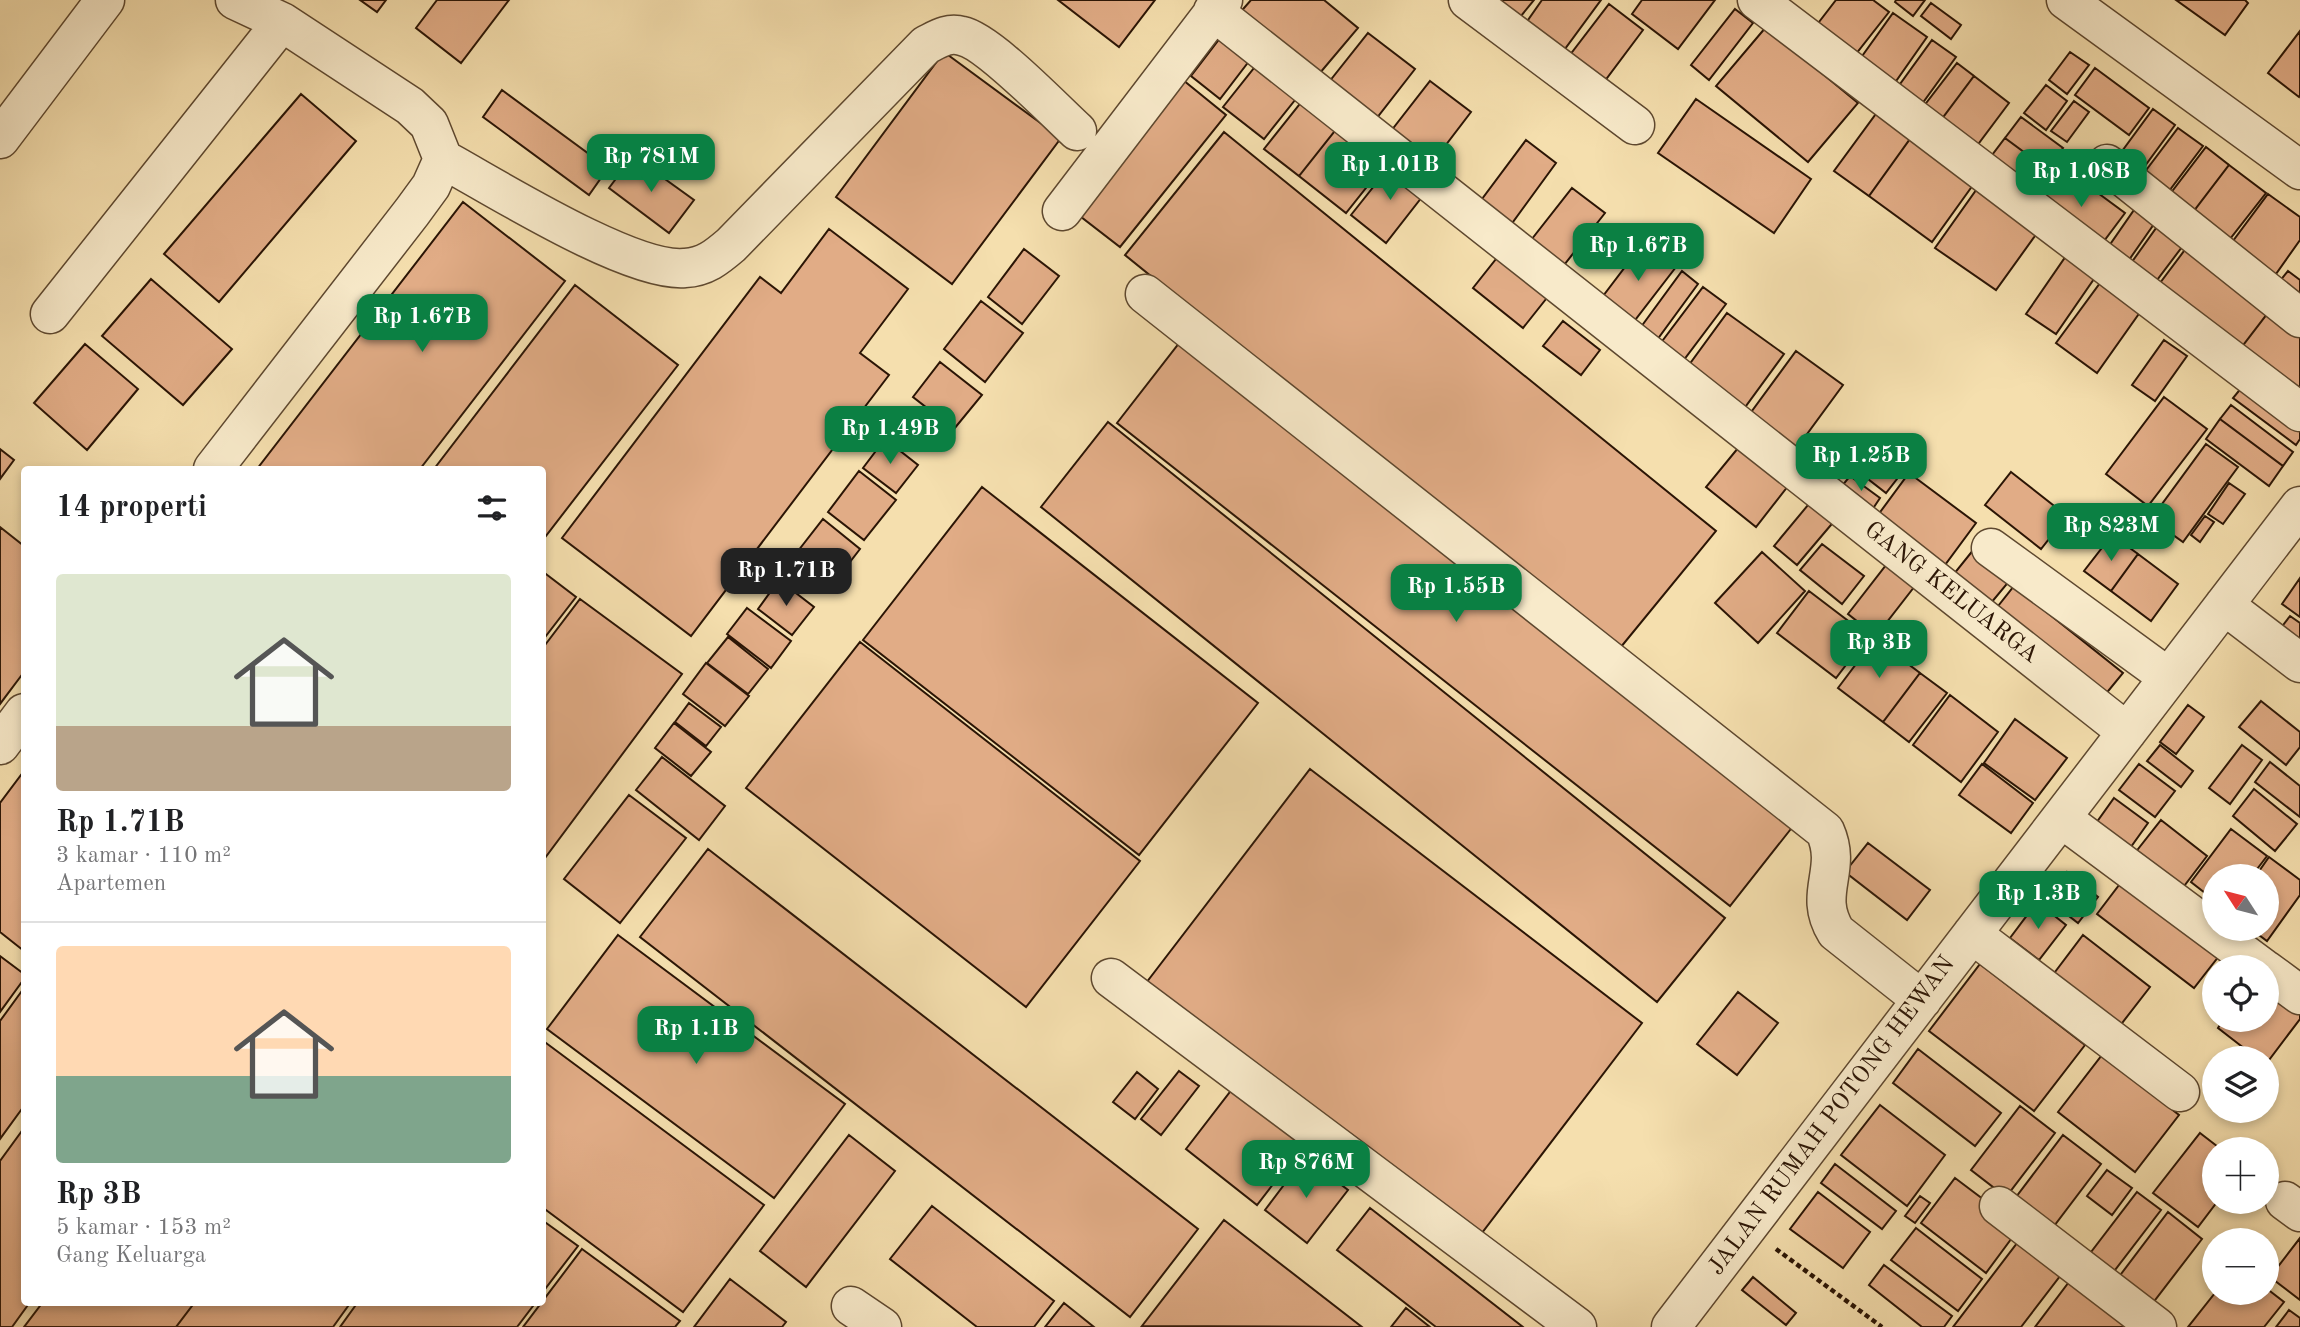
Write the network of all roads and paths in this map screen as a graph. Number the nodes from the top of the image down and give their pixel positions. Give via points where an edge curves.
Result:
1 (235, 0) edge
2 (1468, 0) edge
3 (1757, 0) edge
4 (2066, 0) edge
5 (1218, 6) edge
6 (91, 7) edge
7 (282, 22) junction
8 (1635, 125) dead end
9 (1077, 131) dead end
10 (0, 139) edge
11 (443, 159) junction
12 (2107, 164) dead end
13 (2300, 170) edge
14 (1062, 211) dead end
15 (1146, 294) dead end
16 (50, 314) dead end
17 (2300, 318) edge
18 (2300, 412) edge
19 (215, 466) edge
20 (2300, 506) edge
21 (1991, 548) dead end
22 (2224, 605) junction
23 (2300, 663) edge
24 (2168, 677) junction
25 (21, 717) edge
26 (2127, 732) junction
27 (0, 745) edge
28 (2061, 818) junction
29 (1972, 934) junction
30 (2246, 955) edge
31 (1111, 978) dead end
32 (2279, 979) edge
33 (2300, 995) edge
34 (1922, 1000) junction
35 (2180, 1092) dead end
36 (1999, 1206) dead end
37 (1747, 1227) junction
38 (1577, 1327) edge
39 (1671, 1327) edge
40 (1882, 1327) edge
41 (2157, 1327) edge

1 - 7 street
2 - 8 street
3 - 18 street
4 - 13 street
5 - 14 street
5 - 26 street, GANG KELUARGA
6 - 10 street
7 - 11 street via 410,106 429,124
7 - 16 street
9 - 11 street via 984,48 964,36 947,34 926,45 732,245 710,262 683,269 631,258
11 - 19 street via 412,212
12 - 17 street
15 - 34 street via 1825,831 1833,848 1824,900 1827,919 1836,932
20 - 22 street, JALAN RUMAH POTONG HEWAN
21 - 24 street
22 - 23 street
22 - 24 street, JALAN RUMAH POTONG HEWAN
24 - 26 street, JALAN RUMAH POTONG HEWAN
25 - 27 street
26 - 28 street, JALAN RUMAH POTONG HEWAN
28 - 29 street, JALAN RUMAH POTONG HEWAN
28 - 30 street
29 - 34 street, JALAN RUMAH POTONG HEWAN
29 - 35 street
31 - 38 street
32 - 33 street
34 - 37 street, JALAN RUMAH POTONG HEWAN
36 - 41 street
37 - 39 street, JALAN RUMAH POTONG HEWAN
37 - 40 path

